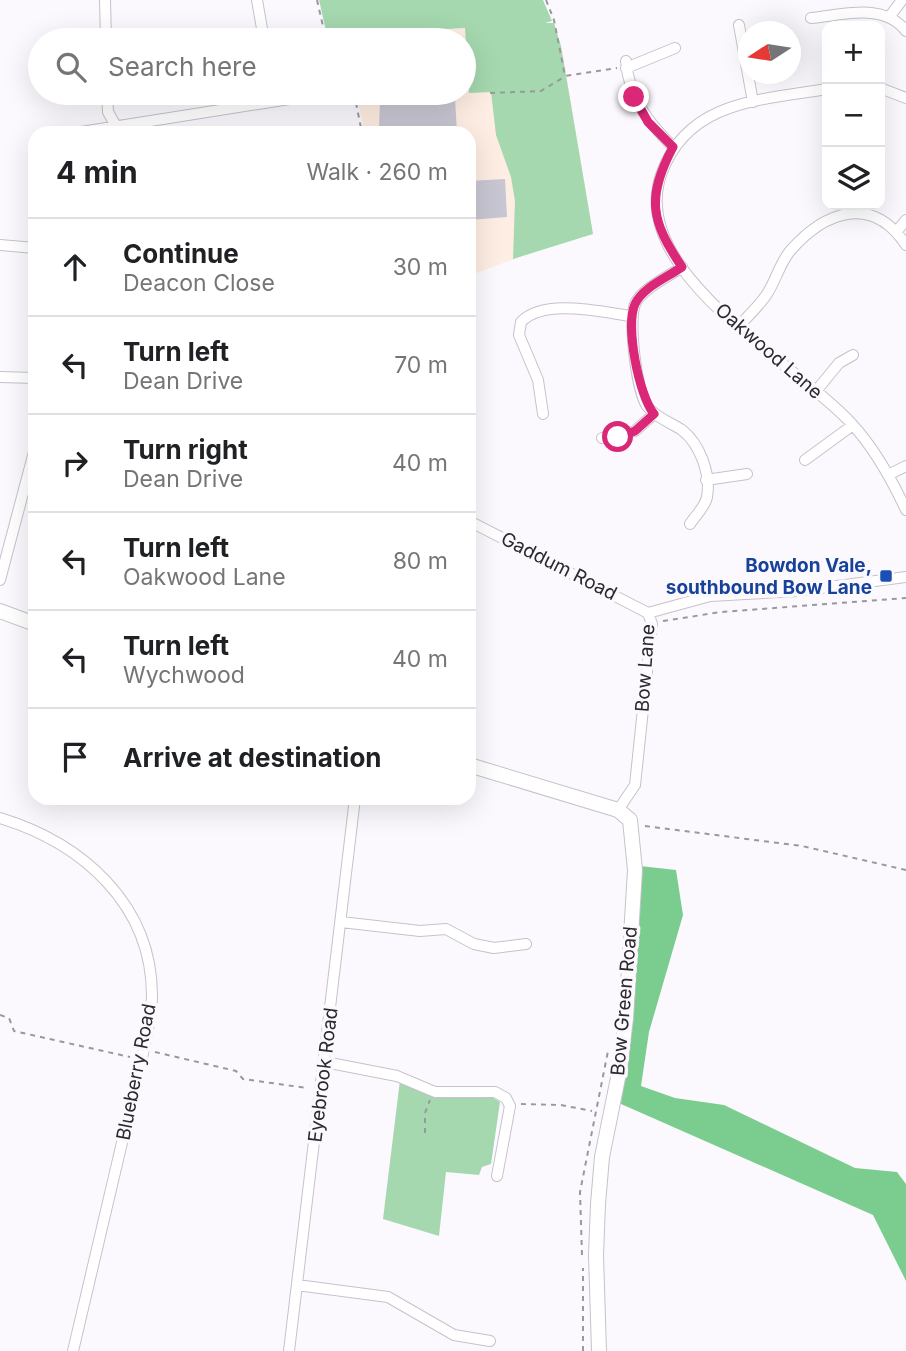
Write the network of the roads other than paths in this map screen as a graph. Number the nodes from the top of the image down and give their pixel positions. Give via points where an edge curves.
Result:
1 (105, 0) edge
2 (257, 0) edge
3 (902, 0) edge
4 (890, 16) junction
5 (811, 18) dead end
6 (106, 28) edge
7 (262, 28) edge
8 (906, 31) edge
9 (675, 48) dead end
10 (749, 84) edge
11 (822, 90) edge
12 (885, 90) edge
13 (905, 96) edge
14 (752, 102) junction
15 (108, 105) edge
16 (228, 105) edge
17 (116, 125) junction
18 (111, 126) edge
19 (673, 147) junction
20 (906, 220) edge
21 (897, 231) junction
22 (0, 245) edge
23 (906, 245) edge
24 (28, 247) edge
25 (682, 267) junction
26 (631, 316) junction
27 (738, 327) junction
28 (853, 355) dead end
29 (0, 377) edge
30 (28, 378) edge
31 (816, 391) junction
32 (543, 414) dead end
33 (654, 414) junction
34 (853, 425) junction
35 (602, 438) dead end
36 (805, 460) dead end
37 (906, 466) edge
38 (28, 474) edge
39 (747, 474) dead end
40 (888, 475) junction
41 (706, 480) junction
42 (906, 510) edge
43 (690, 524) dead end
44 (476, 525) edge
45 (906, 577) edge
46 (0, 580) edge
47 (0, 611) edge
48 (650, 619) junction
49 (28, 621) edge
50 (476, 767) edge
51 (354, 805) edge
52 (618, 810) junction
53 (0, 818) edge
54 (341, 922) junction
55 (526, 944) dead end
56 (325, 1062) junction
57 (497, 1176) dead end
58 (298, 1285) junction
59 (491, 1341) dead end
60 (73, 1351) edge
61 (289, 1351) edge
62 (599, 1351) edge

1 - 6 street
2 - 7 street
3 - 4 street
4 - 5 street via 863,13
4 - 8 street
9 - 19 street via 626,64 634,97 648,122
10 - 14 street
11 - 14 street, Oakwood Lane
12 - 13 street
14 - 19 street, Oakwood Lane via 720,109 702,119
15 - 17 street
16 - 17 street
17 - 18 street
19 - 25 street, Oakwood Lane via 656,187 654,206 663,239
20 - 21 street
21 - 23 street
21 - 27 street via 864,212 825,221 790,252 767,294
22 - 24 street
25 - 26 street via 645,292
25 - 27 street, Oakwood Lane
26 - 32 street via 542,309 521,322 519,335 538,380
26 - 33 street via 640,391
27 - 31 street, Oakwood Lane
28 - 31 street via 839,363
29 - 30 street
31 - 34 street, Oakwood Lane
33 - 35 street via 635,431
33 - 41 street via 681,430 700,449
34 - 36 street
34 - 40 street, Oakwood Lane
37 - 40 street
38 - 46 street
39 - 41 street
40 - 42 street, Oakwood Lane
41 - 43 street via 708,495
44 - 48 street, Gaddum Road
45 - 48 street, Bow Lane via 799,591 710,596
47 - 49 main road
48 - 52 street, Bow Lane via 635,785
50 - 52 main road
51 - 54 street, Eyebrook Road
52 - 62 main road, Bow Green Road via 631,825 635,870 620,1068 602,1157 598,1204
53 - 60 street, Blueberry Road via 48,835 103,877 131,916 151,984 143,1054
54 - 55 street via 446,929 474,944 494,948
54 - 56 street, Eyebrook Road
56 - 57 street via 397,1076 431,1091 495,1092 506,1098 510,1106
56 - 58 street, Eyebrook Road
58 - 59 street via 388,1297 454,1335
58 - 61 street, Eyebrook Road

